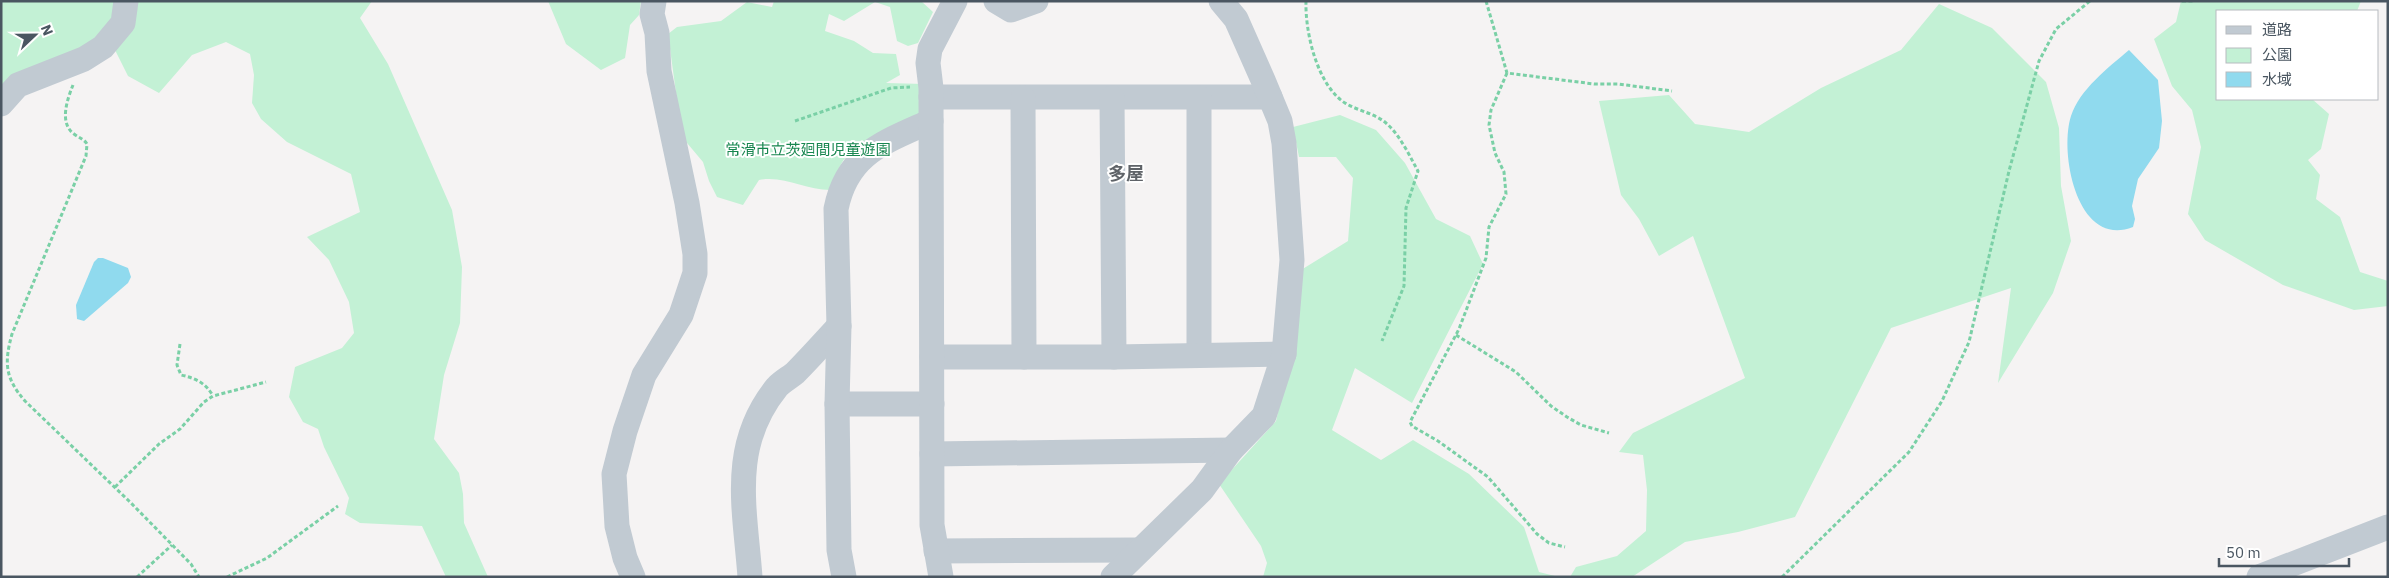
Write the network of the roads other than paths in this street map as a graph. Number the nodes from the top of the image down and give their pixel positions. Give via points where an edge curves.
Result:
1 (126, 1) edge
2 (654, 1) edge
3 (955, 1) edge
4 (996, 1) edge
5 (1036, 1) edge
6 (1221, 1) edge
7 (1270, 97) junction
8 (1023, 98) junction
9 (1112, 98) junction
10 (1199, 98) junction
11 (931, 102) junction
12 (1, 104) edge
13 (839, 326) junction
14 (1284, 354) junction
15 (1199, 355) junction
16 (932, 357) junction
17 (1024, 357) junction
18 (1114, 357) junction
19 (837, 404) junction
20 (932, 404) junction
21 (1231, 450) junction
22 (932, 454) junction
23 (2388, 527) edge
24 (1140, 550) junction
25 (936, 551) junction
26 (632, 577) edge
27 (750, 577) edge
28 (844, 577) edge
29 (941, 577) edge
30 (1113, 577) edge
31 (2259, 577) edge

1 - 12 street via 124,23 103,47 84,59 18,86
2 - 26 street via 652,14 659,71 687,203 695,273 681,314 644,375 614,474 617,526
3 - 11 street via 930,49
4 - 5 street via 1011,10
6 - 7 street via 1236,19
7 - 10 street
7 - 14 street via 1280,121 1289,197 1292,260
8 - 9 street
8 - 11 street
8 - 17 street
9 - 10 street
9 - 18 street
10 - 15 street
11 - 13 street via 874,148 855,166 843,185 836,209
11 - 16 street
13 - 19 street
13 - 27 street via 776,389 752,431 745,458 743,486
14 - 15 street
14 - 21 street via 1264,416
15 - 18 street
16 - 17 street
16 - 20 street
17 - 18 street
19 - 20 street
19 - 28 street via 839,550
20 - 22 street
21 - 22 street
21 - 24 street via 1202,490
22 - 25 street via 932,524
23 - 31 street
24 - 25 street
24 - 30 street
25 - 29 street

